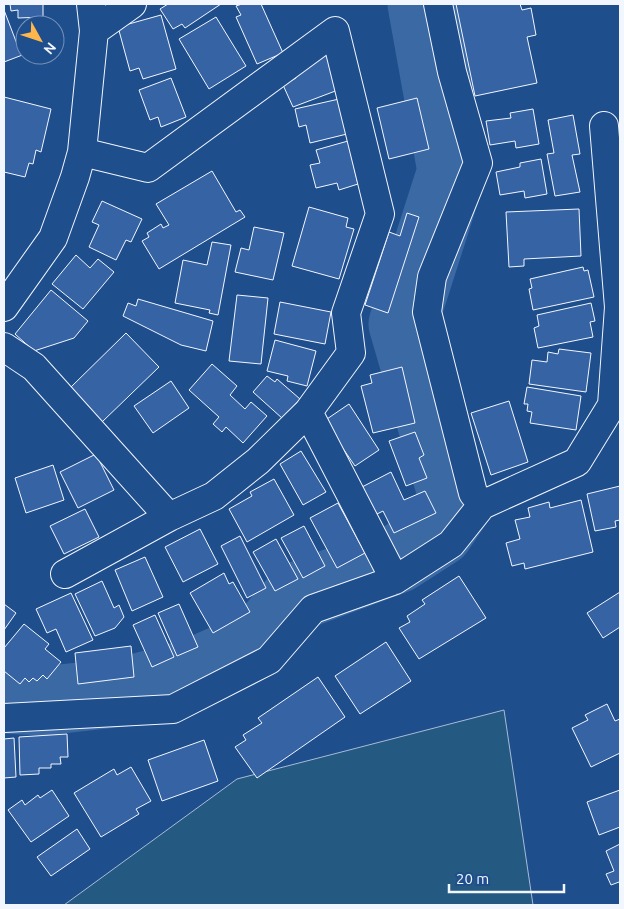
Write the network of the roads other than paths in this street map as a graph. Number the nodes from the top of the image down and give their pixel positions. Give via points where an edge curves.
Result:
1 (91, 4) edge
2 (132, 4) edge
3 (438, 4) edge
4 (94, 31) junction
5 (604, 126) dead end
6 (82, 152) junction
7 (4, 307) edge
8 (4, 347) edge
9 (308, 412) junction
10 (482, 505) junction
11 (169, 517) junction
12 (65, 574) dead end
13 (394, 579) junction
14 (4, 718) edge

1 - 4 street
2 - 4 street
3 - 10 street via 452,72 478,163 432,277 427,312 474,493
4 - 6 street
5 - 10 street via 619,307 612,405 578,462
6 - 7 street via 53,238
6 - 9 street via 148,168 335,30 380,214 346,313 351,353
8 - 11 street via 34,367
9 - 11 street via 258,461 214,496
9 - 13 street
10 - 13 street via 451,544
11 - 12 street
13 - 14 street via 313,609 270,660 173,709

